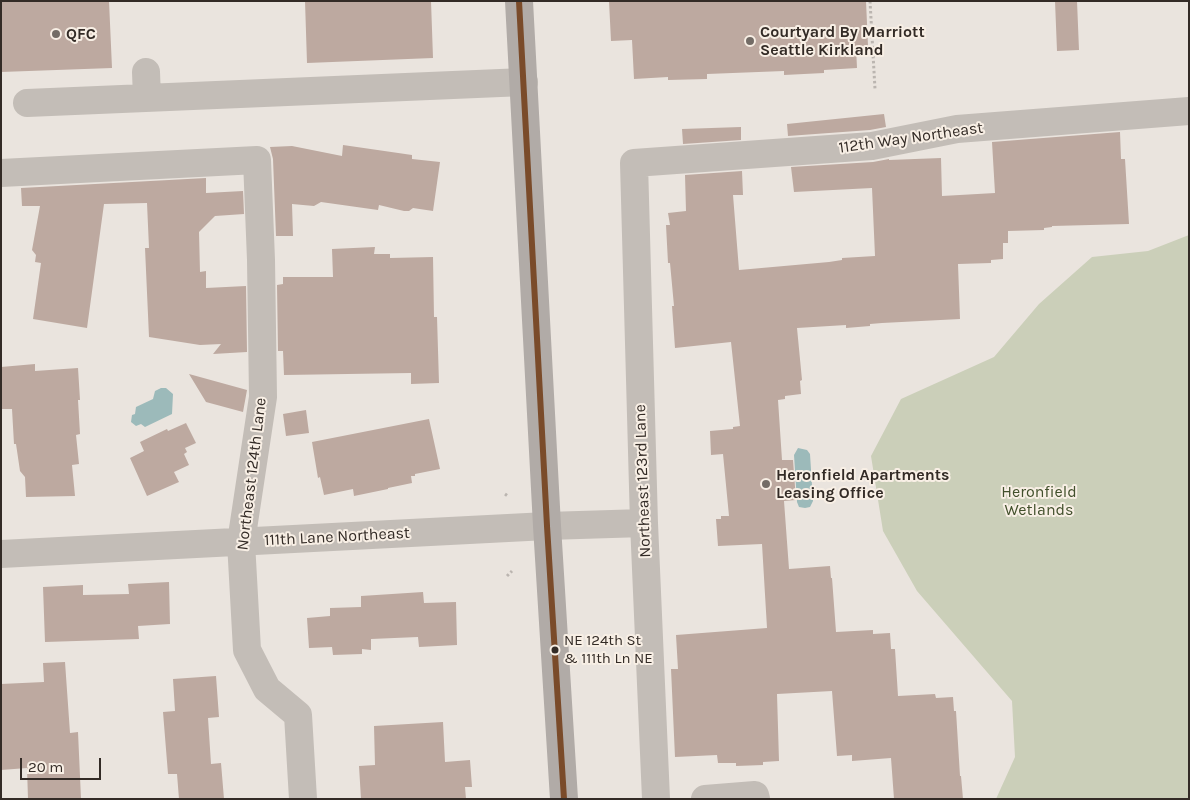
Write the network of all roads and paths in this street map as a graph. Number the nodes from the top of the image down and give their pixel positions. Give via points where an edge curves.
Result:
1 (519, 1) edge
2 (870, 1) edge
3 (524, 82) junction
4 (875, 89) dead end
5 (27, 103) dead end
6 (1189, 111) edge
7 (634, 163) joint
8 (1, 173) edge
9 (505, 494) dead end
10 (509, 497) dead end
11 (644, 523) junction
12 (547, 526) junction
13 (241, 542) junction
14 (1, 554) edge
15 (512, 572) dead end
16 (508, 576) dead end
17 (303, 799) edge
18 (564, 799) edge
19 (656, 799) edge
20 (705, 799) edge
21 (756, 799) edge

1 - 3 main road
2 - 4 path
3 - 5 street via 146,85
3 - 12 main road
6 - 7 street, 112th Way Northeast via 957,129 872,146
7 - 11 street, Northeast 123rd Lane
8 - 13 street, Northeast 124th Lane via 257,160 263,397
9 - 10 path
11 - 12 street, 111th Lane Northeast
11 - 19 street, Northeast 123rd Lane
12 - 13 street, 111th Lane Northeast
12 - 18 main road
13 - 14 street, 111th Lane Northeast
13 - 17 street, Northeast 124th Lane via 246,650 267,689 298,716
15 - 16 path
20 - 21 street via 755,795

